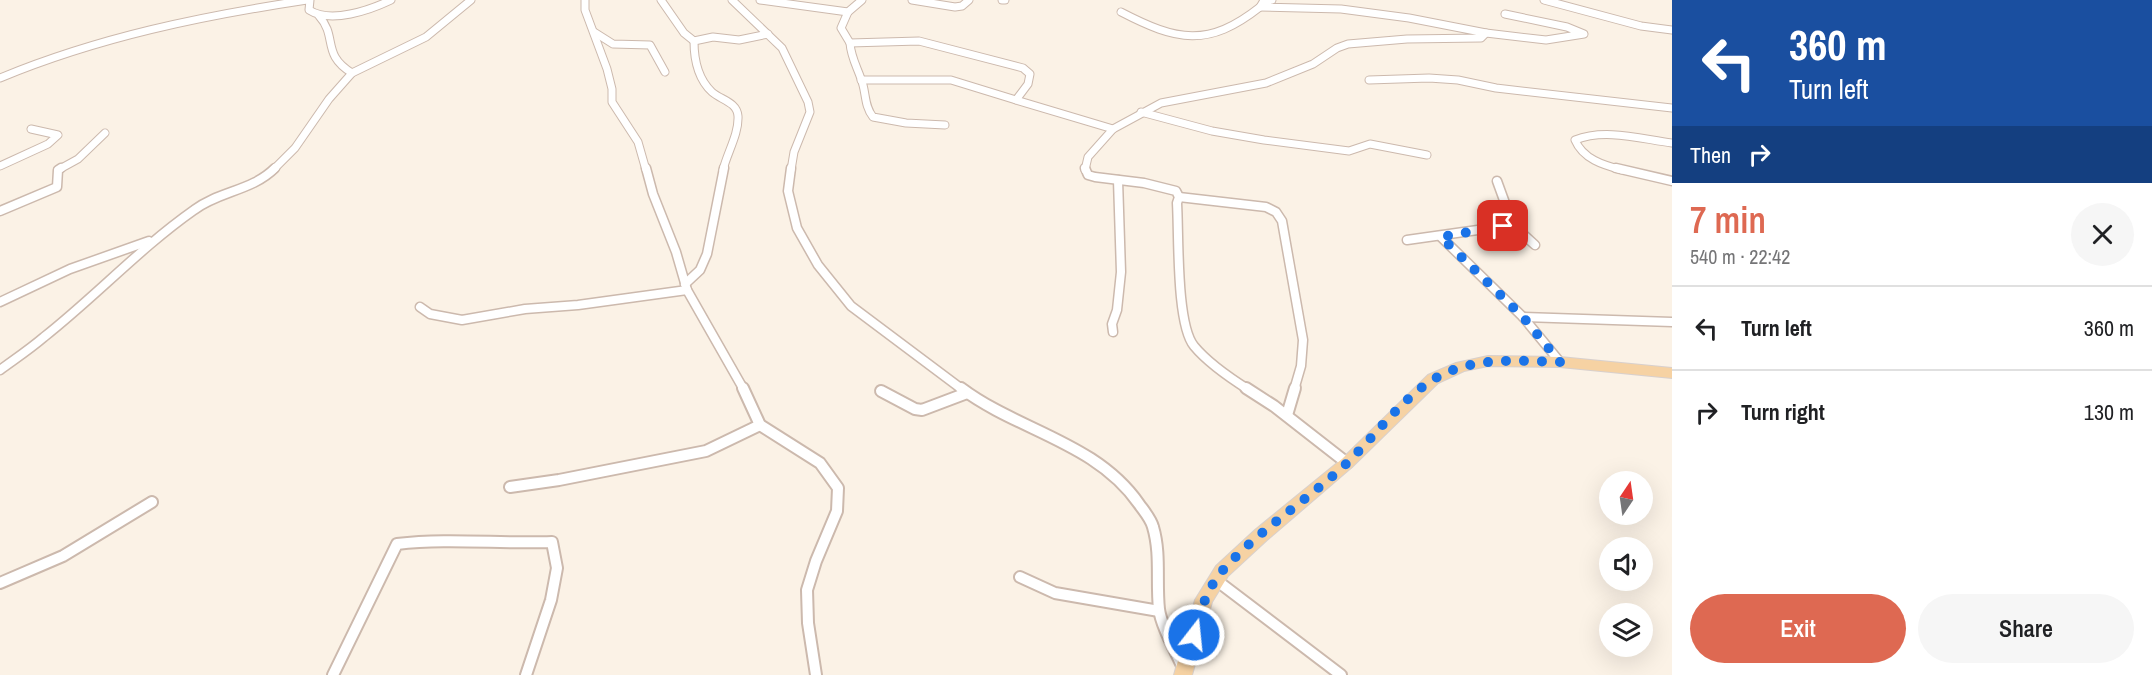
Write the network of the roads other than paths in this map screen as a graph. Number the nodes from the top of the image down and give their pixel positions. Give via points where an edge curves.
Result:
1 (308, 0) edge
2 (391, 0) edge
3 (471, 0) edge
4 (585, 0) edge
5 (661, 0) edge
6 (732, 0) edge
7 (759, 0) edge
8 (862, 0) edge
9 (912, 0) edge
10 (969, 0) edge
11 (1272, 0) edge
12 (1544, 0) edge
13 (1260, 7) junction
14 (848, 12) junction
15 (1121, 12) dead end
16 (1505, 14) dead end
17 (319, 16) junction
18 (1672, 30) edge
19 (594, 32) junction
20 (1486, 33) junction
21 (768, 34) junction
22 (694, 41) junction
23 (850, 43) junction
24 (664, 72) dead end
25 (352, 73) junction
26 (0, 78) edge
27 (861, 80) junction
28 (1369, 80) dead end
29 (1016, 100) junction
30 (1672, 108) edge
31 (1141, 112) junction
32 (945, 125) dead end
33 (31, 129) dead end
34 (1113, 129) junction
35 (105, 133) dead end
36 (1672, 143) edge
37 (1427, 155) dead end
38 (0, 166) edge
39 (1118, 180) junction
40 (1497, 181) dead end
41 (1672, 181) edge
42 (1179, 197) junction
43 (0, 211) edge
44 (1513, 225) junction
45 (159, 237) junction
46 (1441, 237) junction
47 (1407, 240) dead end
48 (1535, 245) dead end
49 (686, 287) junction
50 (1, 300) edge
51 (420, 307) dead end
52 (1523, 317) junction
53 (1672, 322) edge
54 (1113, 332) dead end
55 (1560, 362) junction
56 (0, 370) edge
57 (1672, 373) edge
58 (881, 391) dead end
59 (968, 393) junction
60 (1287, 415) junction
61 (760, 424) junction
62 (1347, 463) junction
63 (510, 487) dead end
64 (152, 502) dead end
65 (1020, 577) dead end
66 (1216, 580) junction
67 (0, 583) edge
68 (1160, 611) junction
69 (1183, 672) edge
70 (333, 675) edge
71 (526, 675) edge
72 (816, 675) edge
73 (1341, 675) edge

1 - 17 street via 309,10
1 - 26 street via 109,39
2 - 17 street via 372,8
3 - 25 street via 426,37
4 - 19 street
5 - 22 street
6 - 21 street
7 - 14 street
8 - 14 street
9 - 10 street via 955,7
11 - 13 street
12 - 18 street via 1641,26
13 - 15 street via 1229,30 1198,37 1162,30
13 - 20 street via 1341,9
14 - 23 street via 841,28
16 - 20 street via 1584,34 1546,40
17 - 25 street via 332,55
19 - 24 street via 614,44 650,45
19 - 49 street via 612,102 638,142
20 - 31 street via 1481,38 1348,44 1312,64 1266,82 1177,99
21 - 22 street via 739,40
21 - 59 street via 786,53 810,112 794,152 788,183 797,228 818,265 851,306
22 - 49 street via 706,86 734,105 738,114 708,248 698,272
23 - 27 street via 852,63
23 - 29 street via 919,41 1023,68 1029,71 1030,79
25 - 45 street via 295,148 268,175 196,208
27 - 29 street via 951,80
27 - 32 street via 873,117
28 - 30 street via 1458,80 1496,88
29 - 34 street
31 - 34 street
31 - 37 street via 1264,140 1349,151 1370,144
33 - 38 street via 58,135 48,144
34 - 39 street via 1088,157 1085,169 1088,175
35 - 43 street via 78,159 58,170 57,187
36 - 41 street via 1599,135 1575,140 1582,153 1603,164
39 - 42 street via 1176,190
39 - 54 street via 1121,272
40 - 44 street
42 - 60 street via 1183,323 1193,345 1232,379
42 - 60 street via 1266,207 1276,212 1281,221 1303,340 1301,366
44 - 46 street
44 - 48 street
45 - 50 street via 70,269
45 - 56 street via 45,337
46 - 47 street
46 - 52 street
49 - 51 street via 462,320 430,314
49 - 61 street
52 - 53 street
52 - 55 street
55 - 57 main road
55 - 62 main road via 1488,361 1440,376 1405,403
58 - 59 street via 922,410
59 - 68 street via 1008,418 1098,462 1126,485 1153,524
60 - 62 street
61 - 63 street via 706,451
61 - 72 street via 820,464 838,488 837,511 807,590
62 - 66 main road via 1261,535
64 - 67 street via 63,556
65 - 68 street via 1055,593
66 - 69 main road via 1204,600
66 - 73 street
68 - 69 street
70 - 71 street via 397,544 433,540 552,542 558,568

